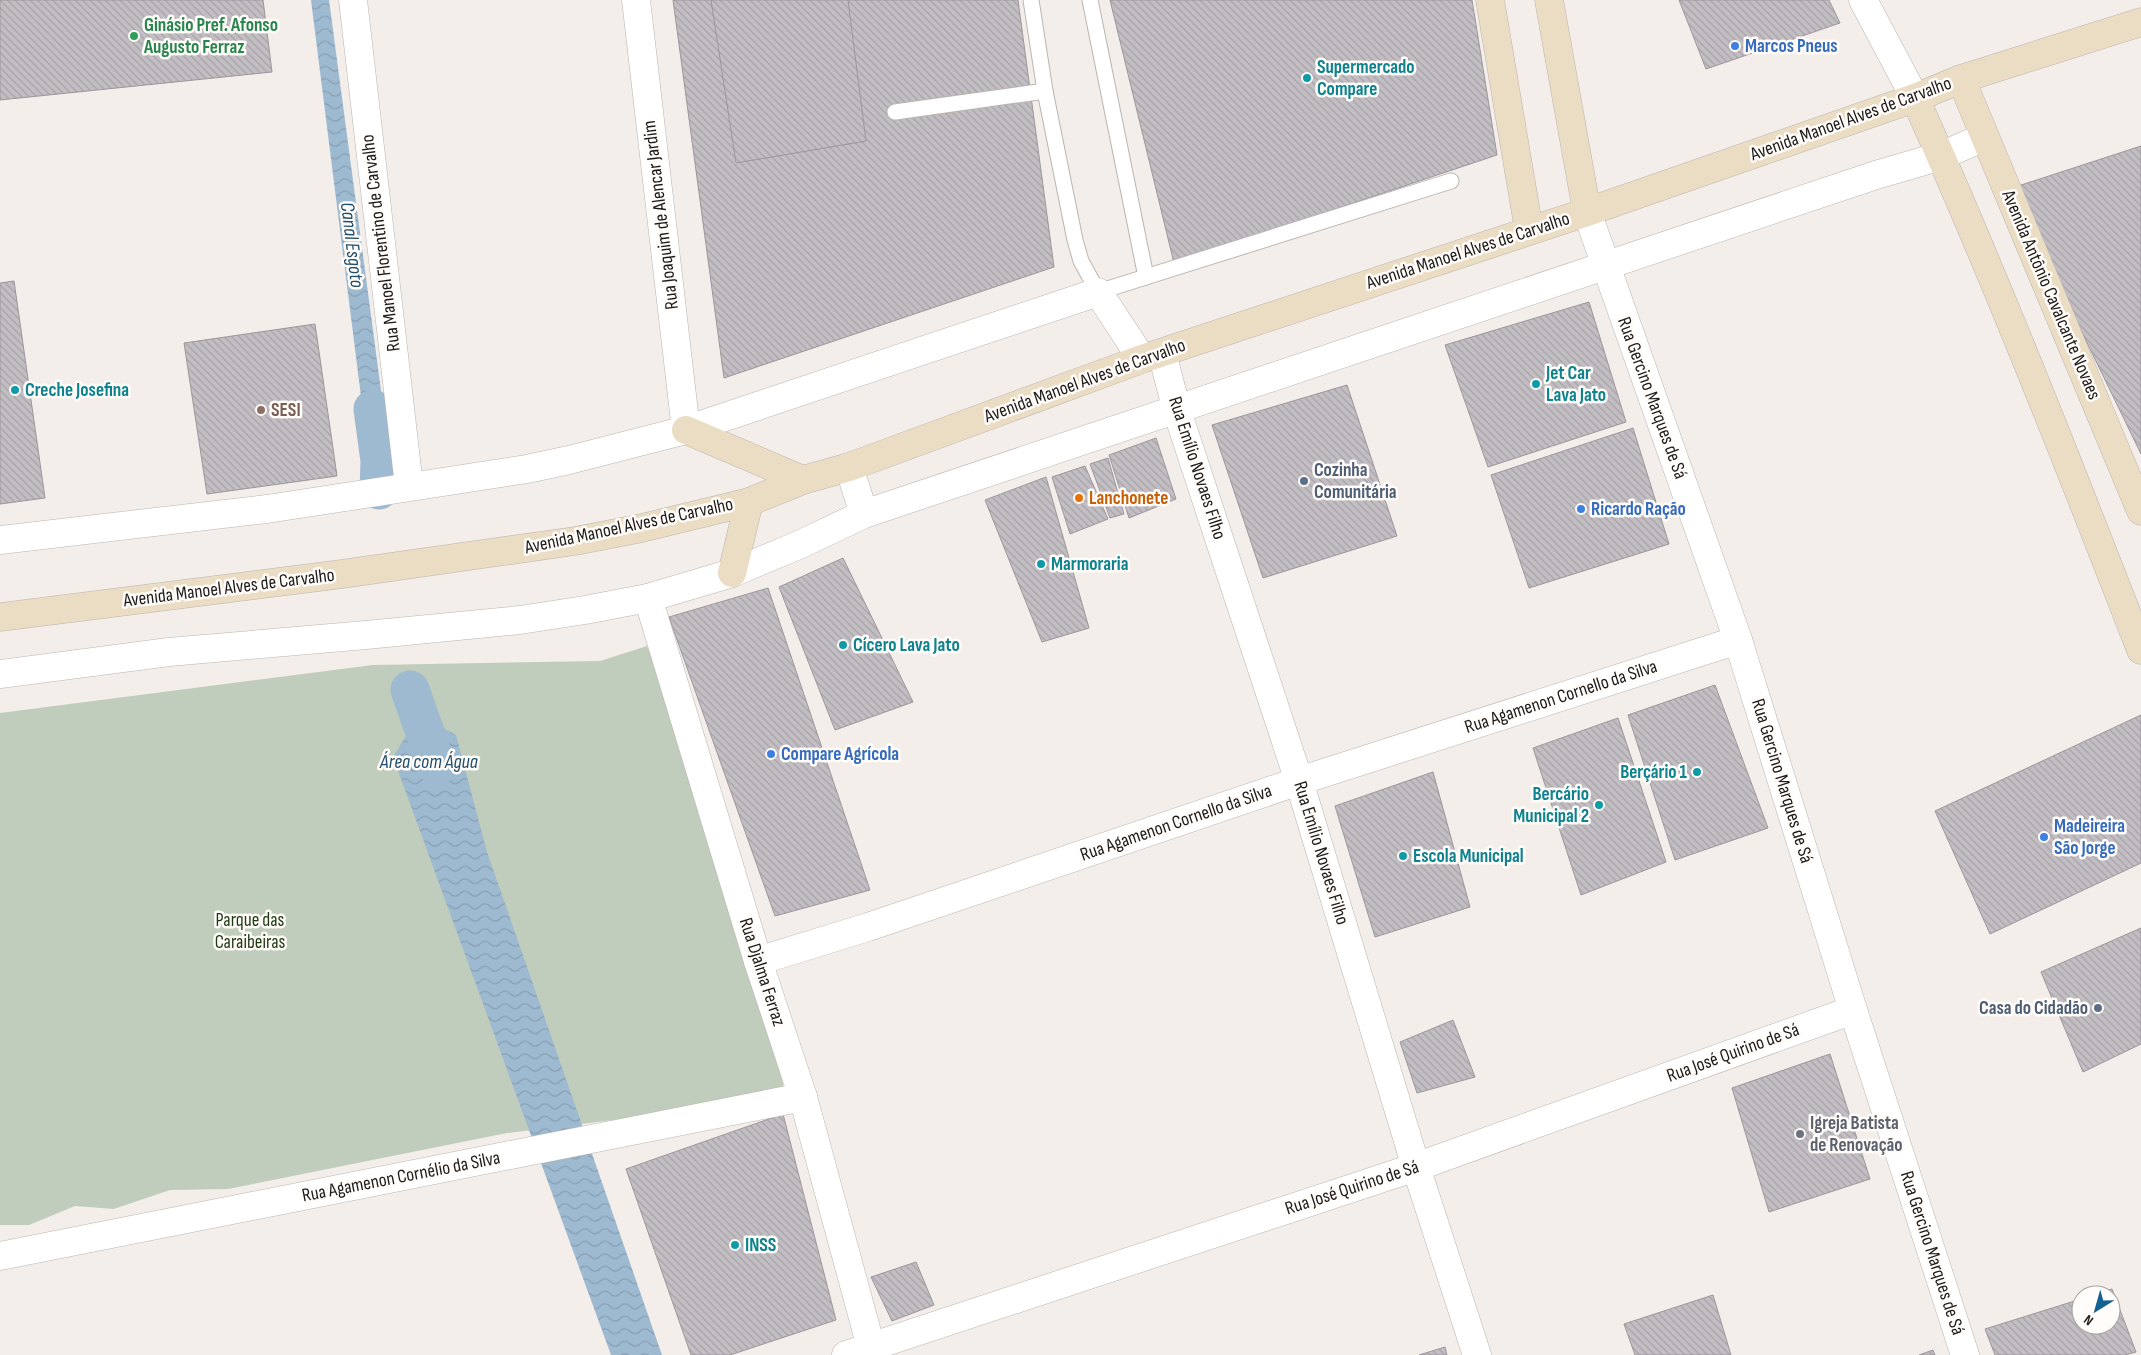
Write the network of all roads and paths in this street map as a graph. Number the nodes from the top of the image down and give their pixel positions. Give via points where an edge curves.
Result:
1 (353, 0) edge
2 (636, 0) edge
3 (1031, 0) edge
4 (1090, 0) edge
5 (1490, 0) edge
6 (1549, 0) edge
7 (1863, 0) edge
8 (2141, 22) edge
9 (1961, 79) junction
10 (1045, 91) junction
11 (1915, 98) junction
12 (895, 112) dead end
13 (1984, 137) junction
14 (1940, 156) junction
15 (1451, 181) dead end
16 (1587, 212) junction
17 (1529, 230) junction
18 (1605, 265) junction
19 (1146, 277) junction
20 (1098, 292) junction
21 (1152, 356) junction
22 (1177, 411) junction
23 (686, 430) junction
24 (849, 467) junction
25 (803, 480) junction
26 (410, 486) junction
27 (748, 502) junction
28 (2141, 511) edge
29 (864, 514) junction
30 (0, 540) edge
31 (732, 573) junction
32 (648, 598) junction
33 (0, 617) edge
34 (1738, 640) junction
35 (2141, 650) edge
36 (0, 674) edge
37 (1299, 781) junction
38 (758, 961) junction
39 (1853, 1010) junction
40 (803, 1097) junction
41 (1416, 1167) junction
42 (0, 1256) edge
43 (858, 1351) edge
44 (1477, 1355) edge
45 (1965, 1355) edge

1 - 26 street, Rua Manoel Florentino de Carvalho
2 - 23 street, Rua Joaquim de Alencar Jardim
3 - 10 lane
4 - 19 lane
5 - 17 main road
6 - 16 main road
7 - 11 street
8 - 9 main road, Avenida Manoel Alves de Carvalho
9 - 11 main road, Avenida Manoel Alves de Carvalho
9 - 13 main road, Avenida Antônio Cavalcante Novaes
10 - 12 lane
10 - 20 lane via 1075,240 1081,261
11 - 14 main road
11 - 16 main road, Avenida Manoel Alves de Carvalho
13 - 14 street
13 - 28 main road, Avenida Antônio Cavalcante Novaes
14 - 18 street
14 - 35 main road via 2081,495
15 - 19 lane
16 - 17 main road, Avenida Manoel Alves de Carvalho
16 - 18 street, Rua Gercino Marques de Sá
17 - 21 main road, Avenida Manoel Alves de Carvalho
18 - 22 street
18 - 34 street, Rua Gercino Marques de Sá
19 - 20 lane
20 - 21 street, Rua Emílio Novaes Filho
20 - 23 street
21 - 22 street, Rua Emílio Novaes Filho
21 - 24 main road, Avenida Manoel Alves de Carvalho
22 - 29 street
22 - 37 street, Rua Emílio Novaes Filho
23 - 25 main road
23 - 26 street via 544,466
24 - 25 main road, Avenida Manoel Alves de Carvalho
24 - 29 street
25 - 27 main road, Avenida Manoel Alves de Carvalho
26 - 30 street via 267,509
27 - 31 main road
27 - 33 main road, Avenida Manoel Alves de Carvalho via 575,541
29 - 31 street
31 - 32 street
32 - 36 street via 520,620 169,652
32 - 38 street, Rua Djalma Ferraz
34 - 37 street, Rua Agamenon Cornello da Silva
34 - 39 street, Rua Gercino Marques de Sá
37 - 38 street, Rua Agamenon Cornello da Silva
37 - 41 street, Rua Emílio Novaes Filho
38 - 40 street, Rua Djalma Ferraz
39 - 41 street, Rua José Quirino de Sá
39 - 45 street, Rua Gercino Marques de Sá
40 - 42 street, Rua Agamenon Cornélio da Silva
40 - 43 street, Rua Djalma Ferraz
41 - 43 street, Rua José Quirino de Sá
41 - 44 street, Rua Emílio Novaes Filho

